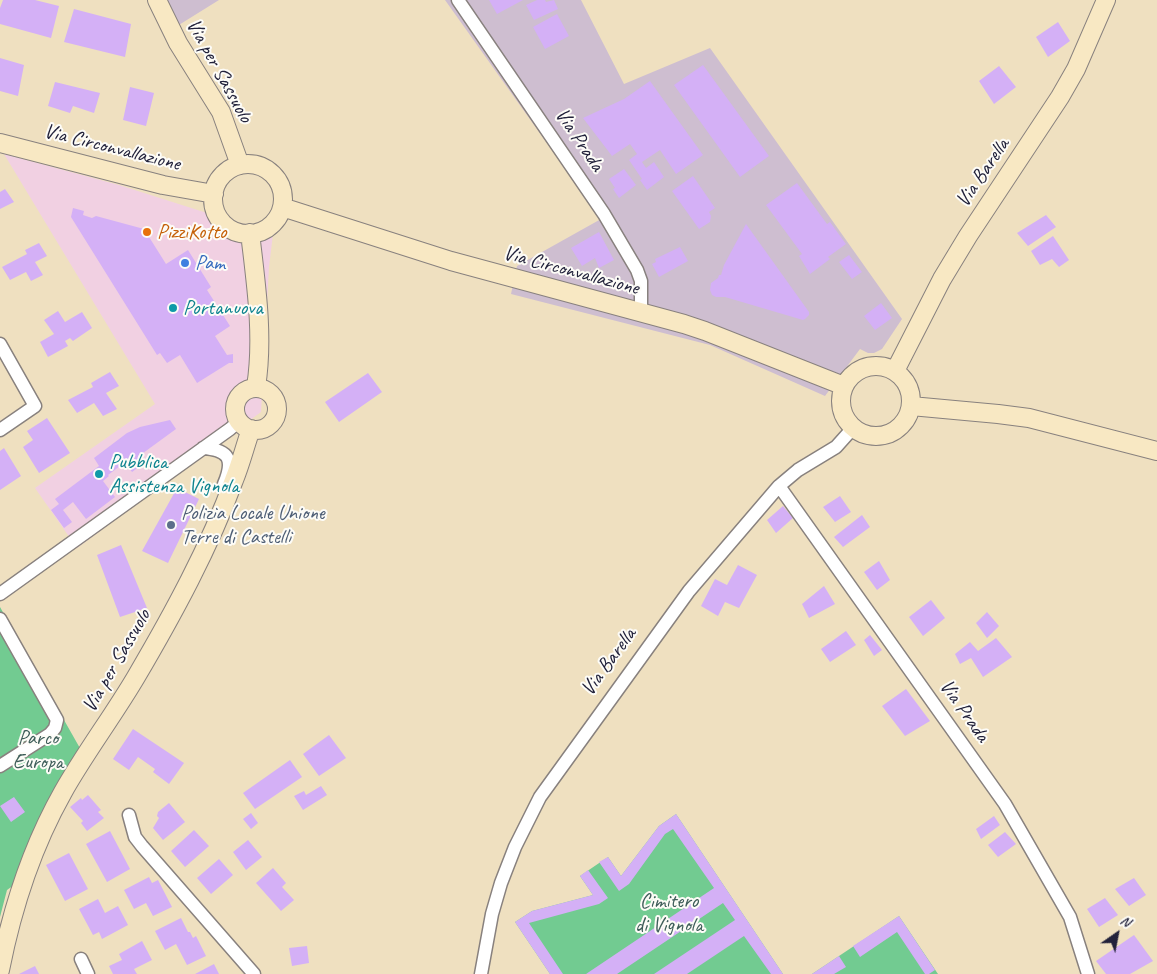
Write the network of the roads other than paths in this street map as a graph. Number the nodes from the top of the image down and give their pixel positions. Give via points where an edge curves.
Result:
1 (157, 0) edge
2 (458, 0) edge
3 (1106, 0) edge
4 (0, 143) edge
5 (240, 164) junction
6 (214, 194) junction
7 (282, 207) junction
8 (250, 233) junction
9 (641, 314) junction
10 (0, 344) edge
11 (895, 371) junction
12 (844, 386) junction
13 (256, 387) junction
14 (911, 406) junction
15 (245, 425) junction
16 (853, 428) junction
17 (0, 430) edge
18 (203, 448) junction
19 (1157, 451) edge
20 (779, 486) junction
21 (220, 516) junction
22 (0, 594) edge
23 (0, 619) edge
24 (0, 766) edge
25 (129, 815) dead end
26 (81, 959) dead end
27 (0, 970) edge
28 (88, 974) edge
29 (254, 974) edge
30 (481, 974) edge
31 (1088, 974) edge

1 - 5 main road, Via per Sassuolo via 178,43 221,112
2 - 9 street, Via Prada via 604,214 637,270 641,281
3 - 11 main road, Via Barella via 1076,69 942,279
4 - 6 main road, Via Circonvallazione via 163,185
5 - 6 main road via 225,172
5 - 7 main road via 269,170 281,186
6 - 8 main road via 214,204 222,222 235,230
7 - 8 main road via 267,228
7 - 9 main road, Via Circonvallazione via 451,261
8 - 13 main road via 256,278 260,365
9 - 12 main road, Via Circonvallazione via 705,331
10 - 17 street via 35,406
11 - 12 main road via 869,366 851,376
11 - 14 main road via 910,390
12 - 16 main road via 841,395 843,412
13 - 15 main road via 238,397 234,410
13 - 15 main road via 272,395 277,412 268,426 257,430
14 - 16 main road via 908,416 894,432 872,436
14 - 19 main road via 1029,418
15 - 18 street via 230,429
15 - 21 main road, Via per Sassuolo via 235,479
16 - 20 street, Via Barella via 836,447
18 - 21 street via 219,450 228,461 228,475 217,501
18 - 22 street
20 - 30 street, Via Barella via 684,597 540,797 500,883
20 - 31 street, Via Prada via 1005,804 1070,917
21 - 27 main road, Via per Sassuolo via 148,656 54,810 22,887
23 - 24 street via 56,716 56,724 50,734
25 - 29 street via 135,837 142,846
26 - 28 street

